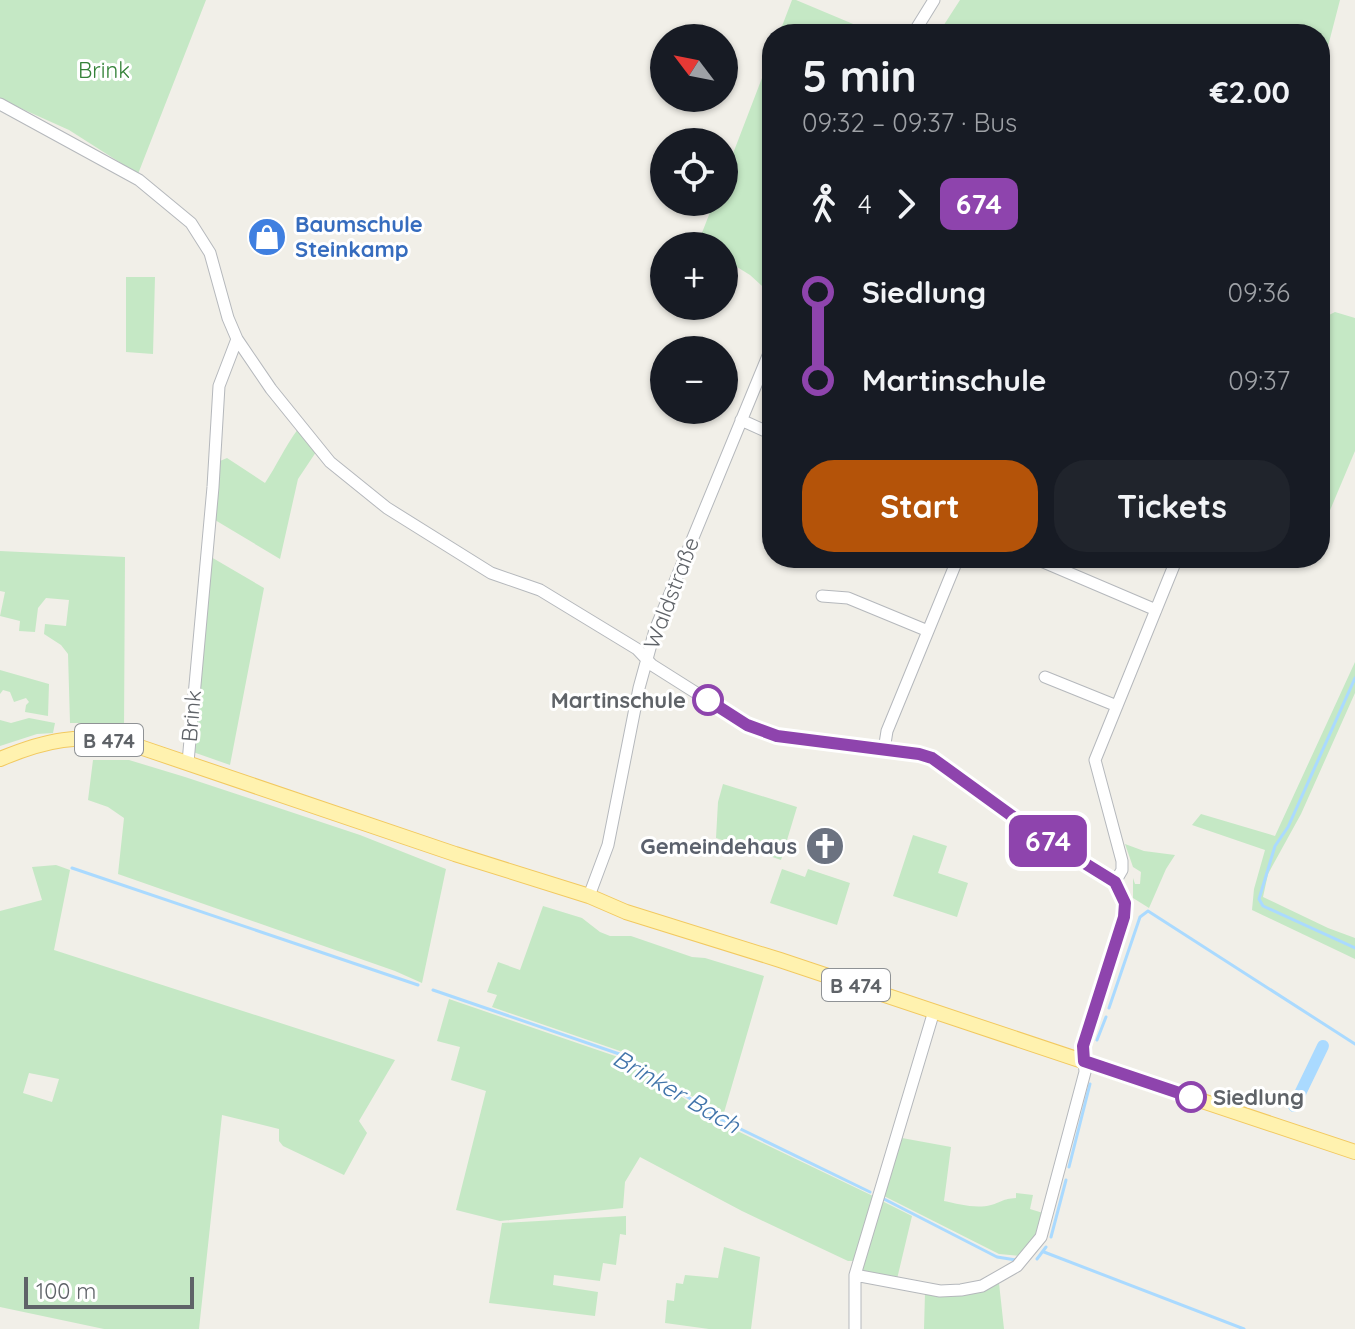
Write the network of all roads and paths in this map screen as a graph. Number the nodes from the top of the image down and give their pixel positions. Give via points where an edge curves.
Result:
1 (934, 0) edge
2 (919, 24) edge
3 (0, 104) edge
4 (237, 339) junction
5 (762, 370) edge
6 (741, 420) junction
7 (762, 429) edge
8 (954, 568) edge
9 (1057, 568) edge
10 (1173, 568) edge
11 (822, 596) dead end
12 (1156, 610) junction
13 (928, 631) junction
14 (647, 658) junction
15 (1045, 677) dead end
16 (1117, 706) junction
17 (884, 750) junction
18 (0, 759) edge
19 (188, 762) junction
20 (1115, 882) junction
21 (589, 896) junction
22 (934, 1011) junction
23 (1084, 1061) junction
24 (1355, 1152) edge
25 (855, 1275) junction
26 (855, 1329) edge

1 - 2 street
3 - 4 street via 139,180 191,223 210,253
4 - 14 street via 288,412 358,487 491,573 540,590
4 - 19 street, Brink via 219,386
5 - 6 street, Waldstraße
6 - 7 street
6 - 14 street, Waldstraße
8 - 13 street
9 - 12 street
10 - 12 street
11 - 13 street via 848,598
12 - 16 street
13 - 17 street
14 - 17 street via 756,729
14 - 21 street, Waldstraße via 608,845
15 - 16 street
16 - 20 street via 1095,760 1122,861
17 - 20 street via 938,761 1034,832
18 - 19 main road, B 474 via 46,742 84,737 128,743
19 - 21 main road, B 474
20 - 23 street via 1125,903 1124,917 1083,1046
21 - 22 main road, B 474
22 - 23 main road, B 474
22 - 25 street
23 - 24 main road, B 474
23 - 25 street via 1041,1237 1017,1266 982,1286 961,1290
25 - 26 street

